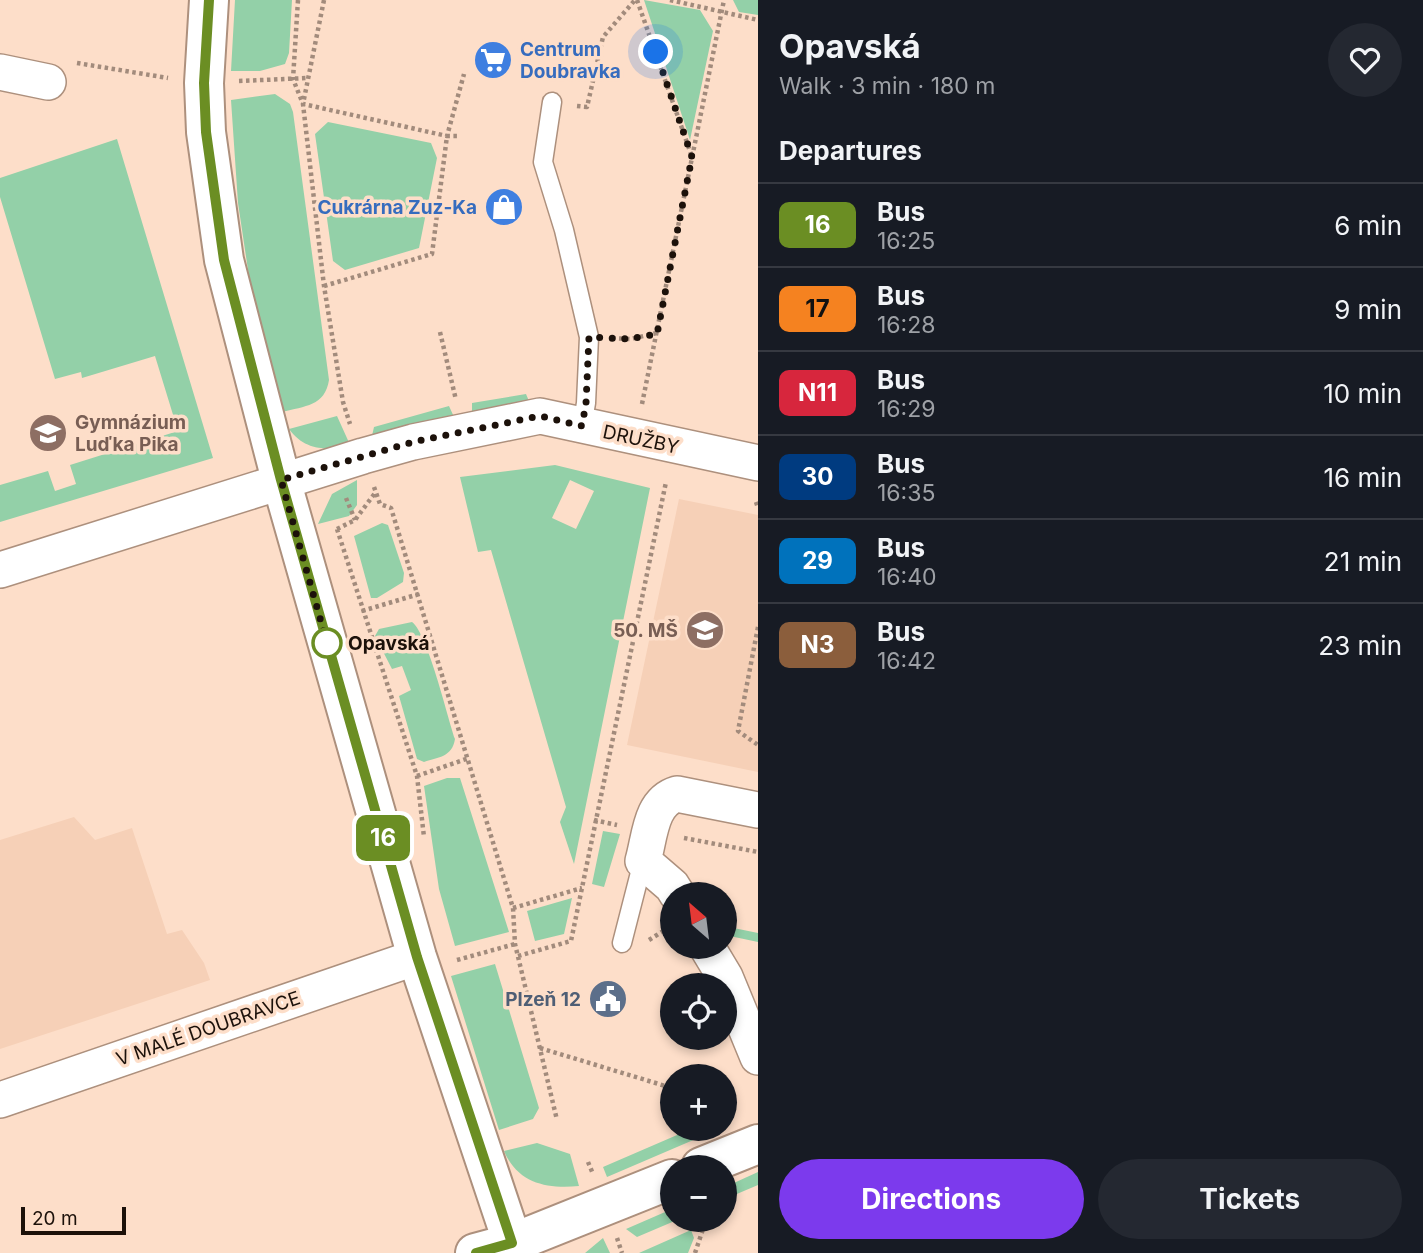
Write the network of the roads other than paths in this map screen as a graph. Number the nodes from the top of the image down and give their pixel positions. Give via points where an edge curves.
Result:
1 (209, 0) edge
2 (0, 72) edge
3 (48, 82) road end
4 (552, 102) road end
5 (582, 426) junction
6 (758, 463) edge
7 (281, 480) junction
8 (0, 570) edge
9 (758, 810) edge
10 (643, 861) junction
11 (668, 882) edge
12 (622, 943) dead end
13 (433, 953) junction
14 (714, 959) edge
15 (758, 1057) edge
16 (0, 1100) edge
17 (758, 1143) edge
18 (730, 1155) edge
19 (660, 1184) edge
20 (514, 1248) edge
21 (475, 1253) edge

1 - 7 street via 206,132 224,260
2 - 3 street
4 - 5 lane via 542,162 564,230 589,337
5 - 6 street, DRUŽBY
5 - 7 street, DRUŽBY via 540,416 363,456
7 - 8 street
7 - 13 street
9 - 10 street via 677,794 666,797 656,809
10 - 11 street
10 - 12 lane
13 - 16 street, V MALÉ DOUBRAVCE
13 - 20 street
14 - 15 street
17 - 18 street
19 - 20 street
20 - 21 street

